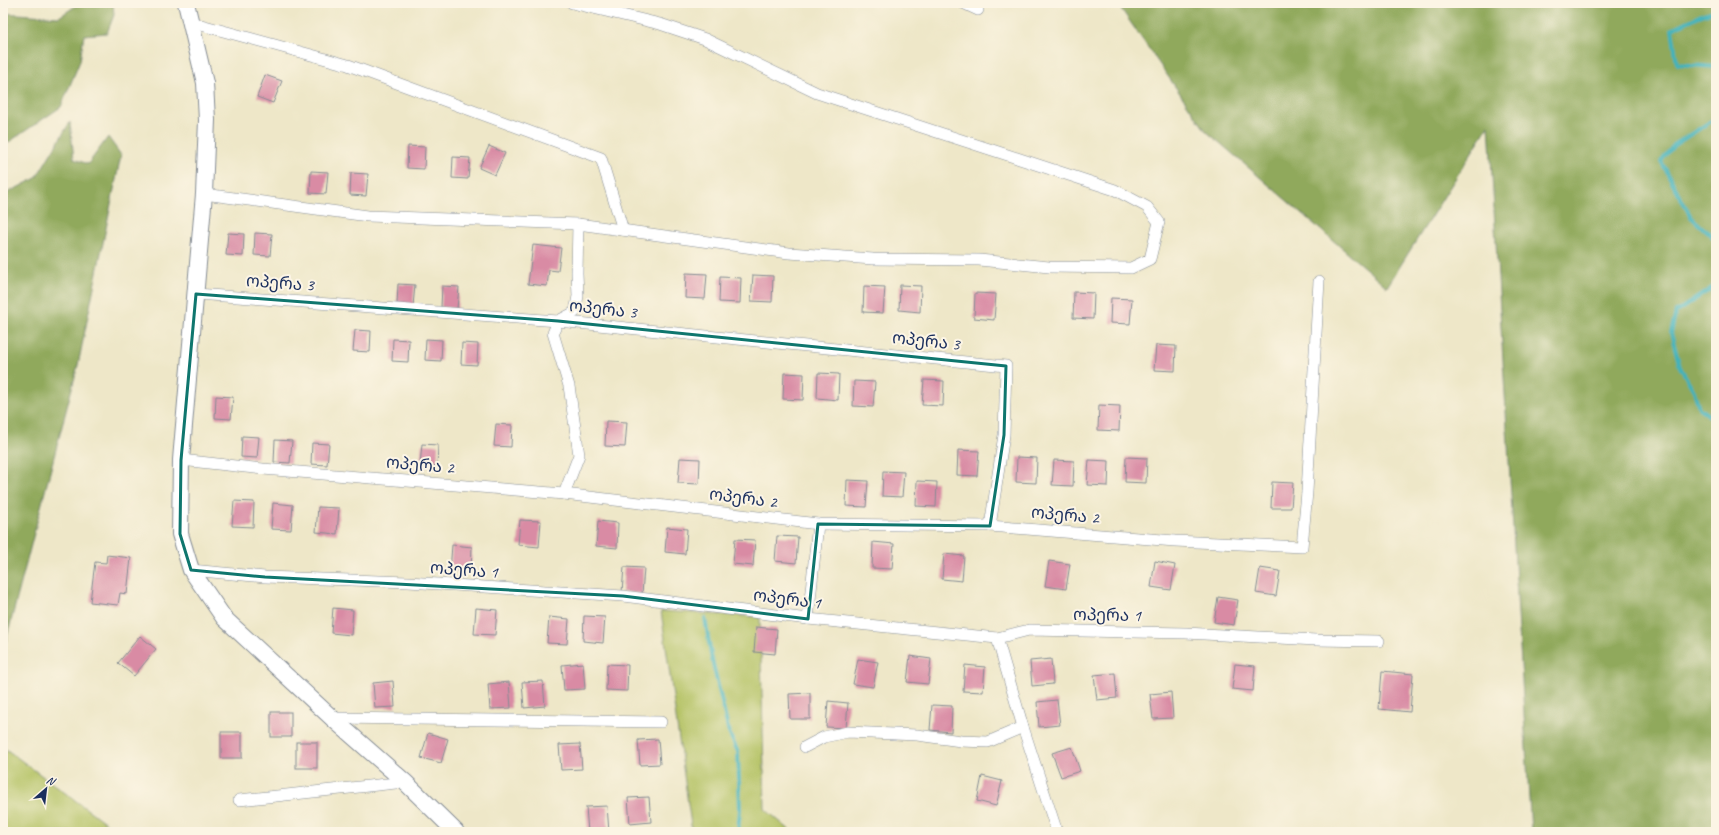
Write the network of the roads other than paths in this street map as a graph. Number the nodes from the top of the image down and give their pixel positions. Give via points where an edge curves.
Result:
1 (186, 3) edge
2 (572, 3) edge
3 (963, 3) edge
4 (978, 10) dead end
5 (190, 22) junction
6 (204, 194) junction
7 (578, 224) junction
8 (623, 230) junction
9 (1319, 281) dead end
10 (196, 294) junction
11 (558, 321) junction
12 (181, 460) junction
13 (564, 494) junction
14 (818, 524) junction
15 (990, 526) junction
16 (191, 570) junction
17 (808, 619) junction
18 (997, 638) junction
19 (1379, 641) dead end
20 (332, 718) junction
21 (661, 722) dead end
22 (1023, 727) junction
23 (805, 746) dead end
24 (404, 782) junction
25 (239, 800) dead end
26 (456, 832) edge
27 (1057, 832) edge

1 - 5 street
2 - 8 street via 660,24 705,39 817,93 1115,190 1147,207 1158,222 1150,258 1131,268 1049,267 980,260 873,259 789,253
3 - 4 street
5 - 6 street via 205,83 207,120
5 - 8 street via 348,65 601,158
6 - 7 street via 368,216
6 - 10 street
7 - 8 street
7 - 11 street via 578,296 575,312
9 - 15 street, ოპერა 2 via 1302,547 1175,542
10 - 11 street, ოპერა 3
10 - 12 street
11 - 13 street via 553,333 569,386 578,455
11 - 15 street, ოპერა 3 via 1006,366 1004,435
12 - 13 street, ოპერა 2
12 - 16 street via 180,534
13 - 14 street, ოპერა 2
14 - 15 street, ოპერა 2
14 - 17 street
16 - 17 street, ოპერა 1 via 265,577 408,582 623,596
16 - 20 street via 224,618
17 - 18 street, ოპერა 1
18 - 19 street, ოპერა 1 via 1029,630
18 - 22 street
20 - 21 street
20 - 24 street
22 - 23 street via 988,742 848,732 824,737
22 - 27 street
24 - 25 street
24 - 26 street

